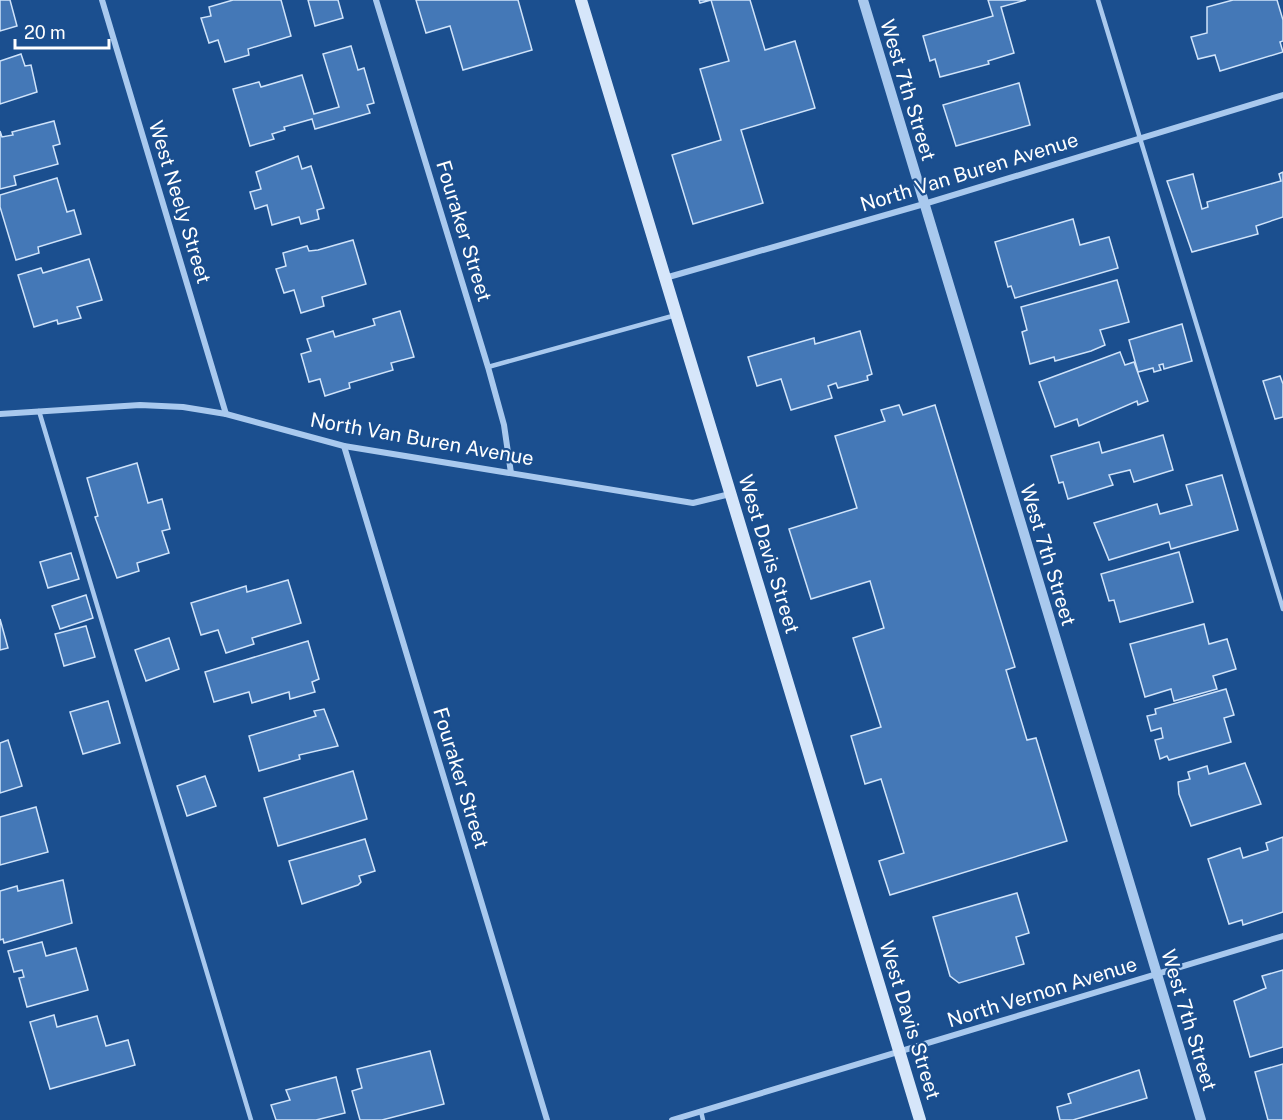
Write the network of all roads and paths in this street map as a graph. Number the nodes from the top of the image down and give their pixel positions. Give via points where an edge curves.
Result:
1 (102, 0) edge
2 (376, 0) edge
3 (581, 0) edge
4 (862, 0) edge
5 (1098, 0) edge
6 (1283, 95) edge
7 (1139, 139) junction
8 (924, 204) junction
9 (665, 279) junction
10 (676, 315) junction
11 (488, 367) junction
12 (39, 411) junction
13 (0, 414) edge
14 (226, 414) junction
15 (344, 446) junction
16 (511, 473) junction
17 (730, 494) junction
18 (1283, 609) edge
19 (1283, 936) edge
20 (1156, 975) junction
21 (899, 1052) junction
22 (701, 1111) junction
23 (251, 1120) edge
24 (547, 1120) edge
25 (672, 1120) edge
26 (703, 1120) edge
27 (920, 1120) edge
28 (1201, 1120) edge

1 - 14 street, West Neely Street
2 - 11 street, Fouraker Street
3 - 9 main road, West Davis Street
4 - 8 street, West 7th Street
5 - 7 lane
6 - 7 street, North Van Buren Avenue
7 - 8 street, North Van Buren Avenue
7 - 18 lane
8 - 9 street, North Van Buren Avenue
8 - 20 street, West 7th Street
9 - 10 main road, West Davis Street
10 - 11 lane
10 - 17 main road, West Davis Street
11 - 16 street, Fouraker Street via 504,424
12 - 13 street, North Van Buren Avenue
12 - 14 street, North Van Buren Avenue via 140,405
12 - 23 lane
14 - 15 street, North Van Buren Avenue
15 - 16 street, North Van Buren Avenue
15 - 24 street, Fouraker Street
16 - 17 street, North Van Buren Avenue via 693,503
17 - 21 main road, West Davis Street
19 - 20 street, North Vernon Avenue
20 - 21 street, North Vernon Avenue
20 - 28 street, West 7th Street
21 - 22 street, North Vernon Avenue
21 - 27 main road, West Davis Street
22 - 25 street, North Vernon Avenue
22 - 26 lane

